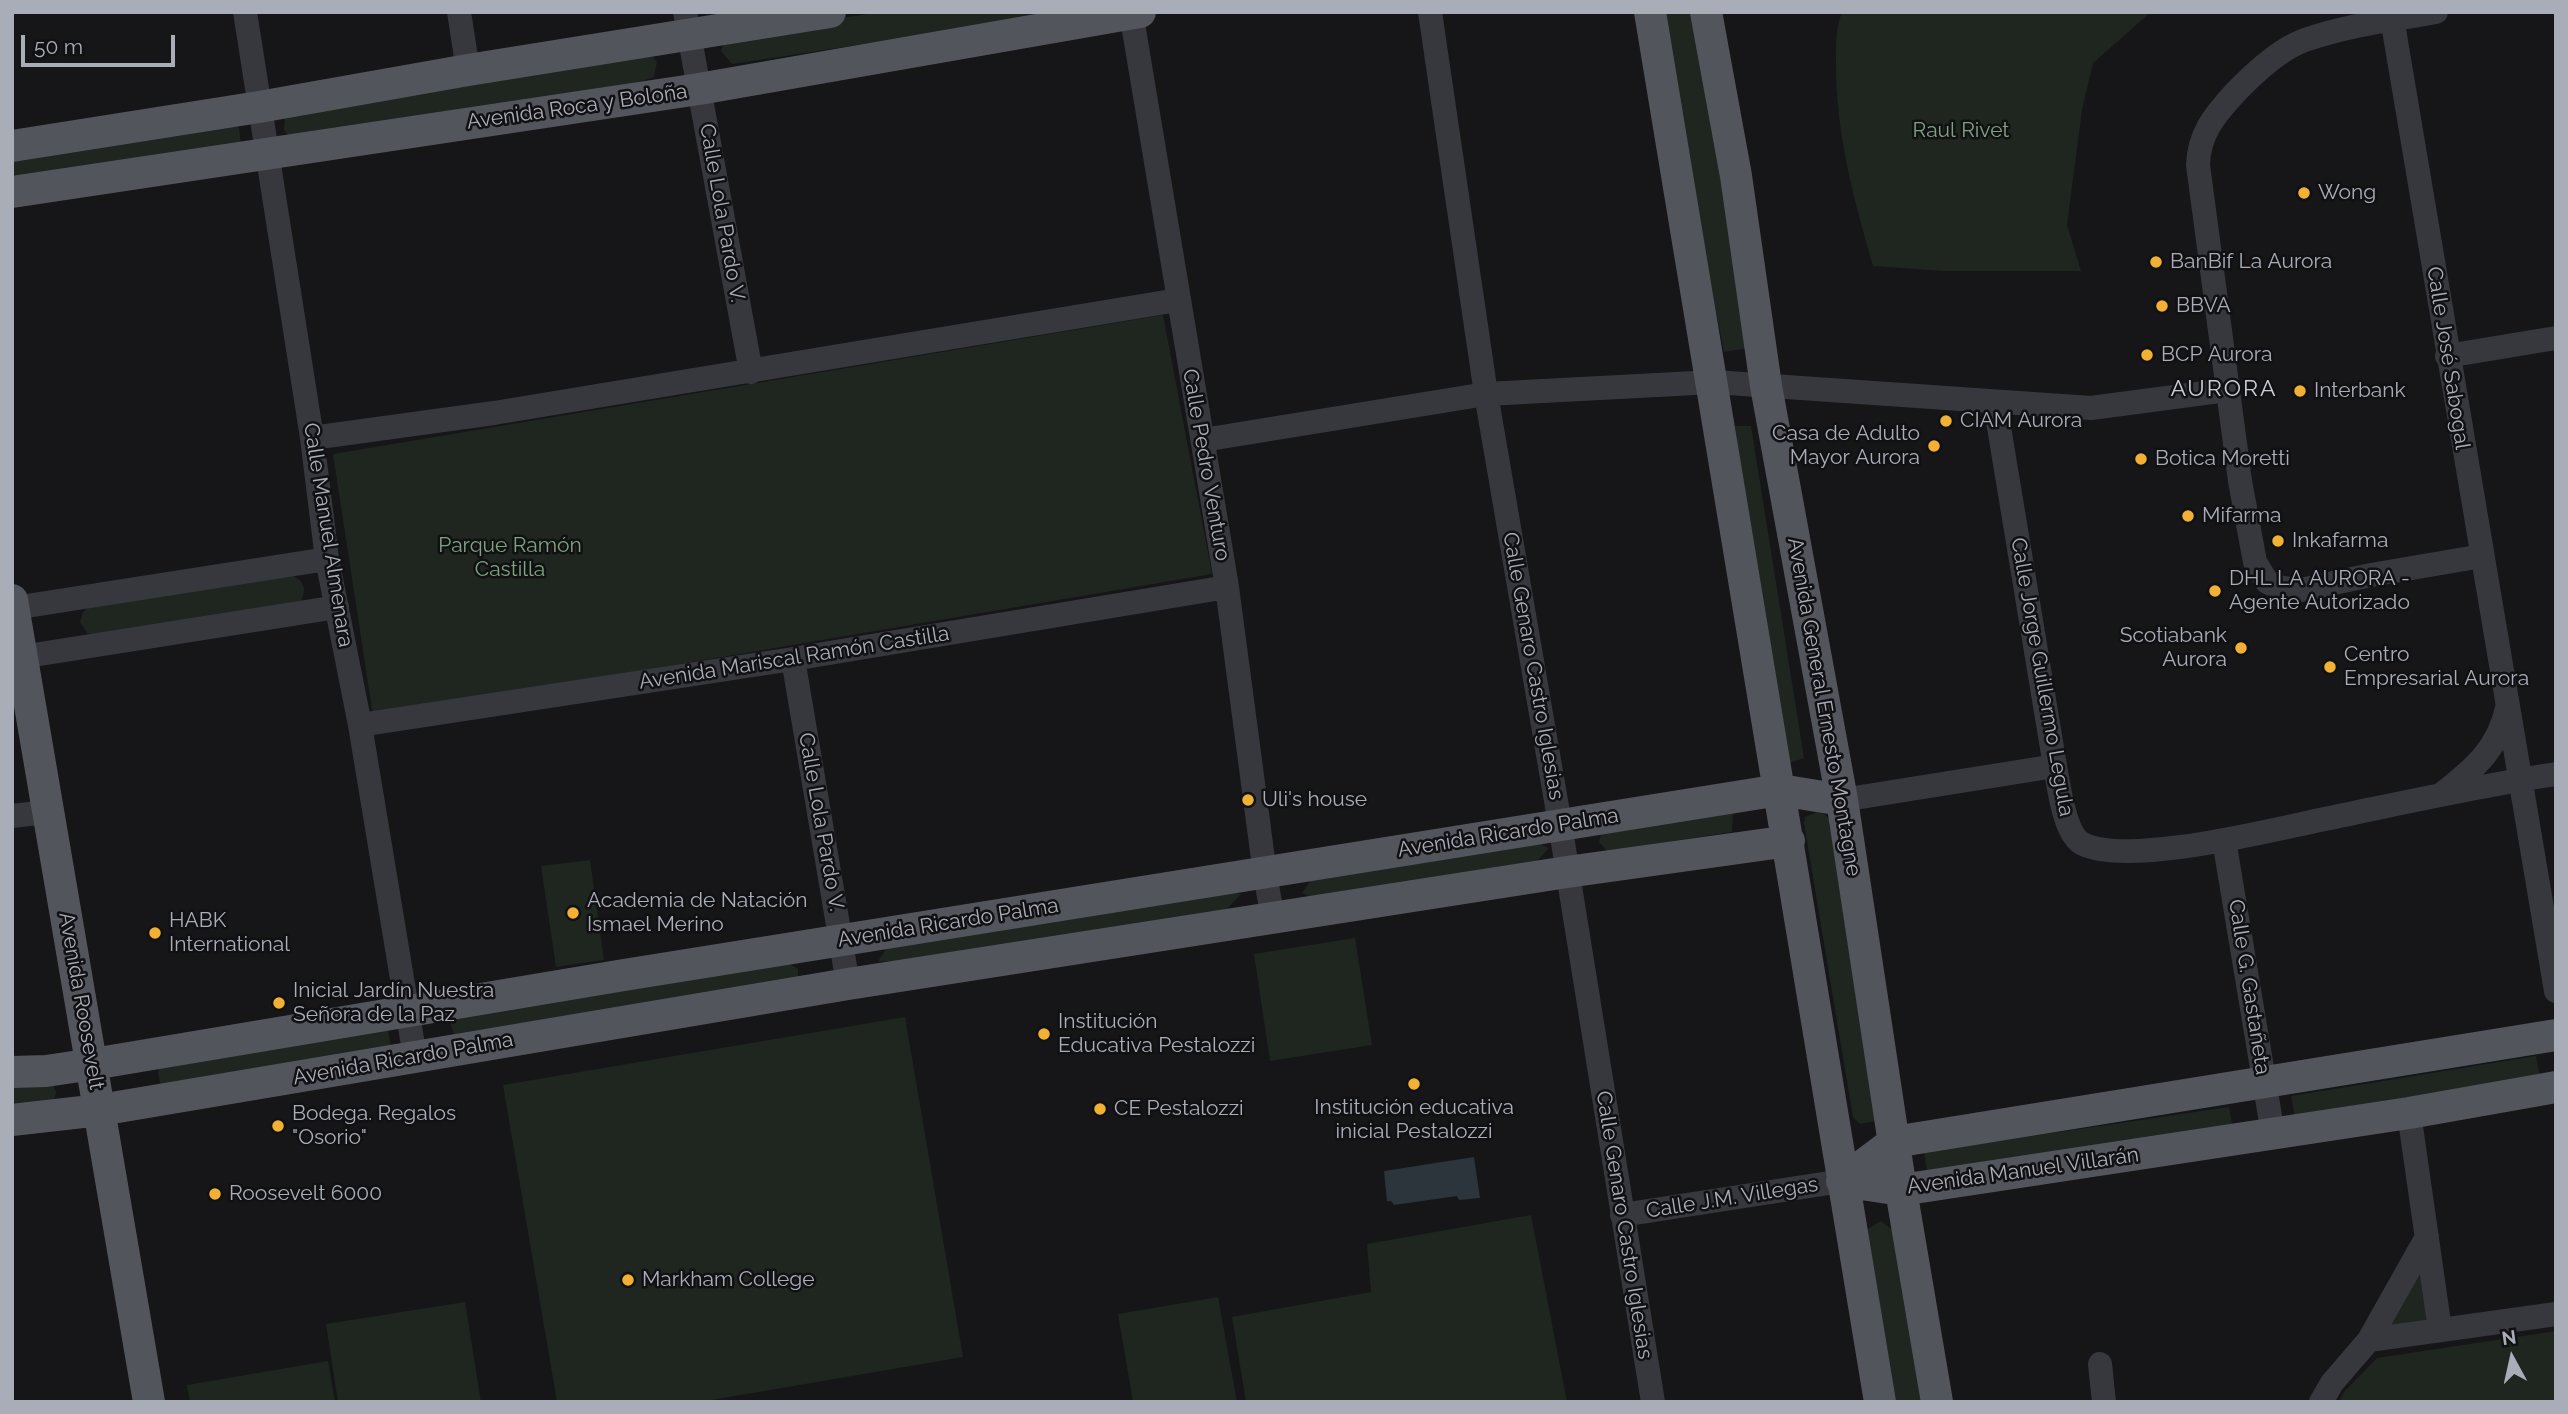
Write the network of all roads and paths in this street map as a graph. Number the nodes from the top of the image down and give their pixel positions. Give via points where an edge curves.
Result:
1 (245, 12) edge
2 (459, 12) edge
3 (830, 12) edge
4 (1430, 12) edge
5 (1650, 12) edge
6 (1706, 12) edge
7 (2436, 12) edge
8 (1134, 13) edge
9 (2392, 16) edge
10 (687, 24) edge
11 (468, 70) junction
12 (699, 89) junction
13 (259, 107) junction
14 (12, 146) edge
15 (266, 153) junction
16 (12, 192) edge
17 (1178, 300) junction
18 (2556, 338) edge
19 (2447, 356) junction
20 (751, 372) junction
21 (1714, 382) junction
22 (1766, 386) junction
23 (2227, 390) junction
24 (1486, 394) junction
25 (1995, 402) junction
26 (312, 438) junction
27 (1203, 440) junction
28 (2482, 556) junction
29 (327, 559) junction
30 (1227, 587) junction
31 (13, 604) edge
32 (337, 607) junction
33 (22, 657) junction
34 (793, 659) junction
35 (2508, 704) junction
36 (360, 725) junction
37 (2055, 766) junction
38 (2556, 774) edge
39 (2520, 780) junction
40 (1780, 790) junction
41 (2438, 796) junction
42 (1842, 800) junction
43 (47, 812) junction
44 (12, 816) edge
45 (1560, 824) junction
46 (2224, 839) junction
47 (1789, 841) junction
48 (1567, 872) junction
49 (1265, 874) junction
50 (1273, 919) junction
51 (841, 940) junction
52 (848, 984) junction
53 (2556, 991) edge
54 (407, 1011) junction
55 (2556, 1035) edge
56 (415, 1057) junction
57 (93, 1064) junction
58 (12, 1072) edge
59 (2264, 1082) junction
60 (2556, 1087) edge
61 (100, 1110) junction
62 (2409, 1113) junction
63 (12, 1120) edge
64 (2273, 1134) junction
65 (1895, 1142) junction
66 (1842, 1181) junction
67 (1901, 1190) junction
68 (1622, 1215) junction
69 (2427, 1237) junction
70 (2556, 1314) edge
71 (2440, 1330) junction
72 (2369, 1340) junction
73 (2100, 1364) dead end
74 (149, 1402) edge
75 (1653, 1402) edge
76 (1880, 1402) edge
77 (1937, 1402) edge
78 (2104, 1402) edge
79 (2321, 1402) edge

1 - 13 street, Calle Manuel Almenara
2 - 11 street
3 - 10 main road
4 - 24 street, Calle Genaro Castro Iglesias
5 - 21 main road
6 - 22 main road, Avenida General Ernesto Montagne via 1736,176
7 - 9 street
8 - 12 main road, Avenida Roca y Boloña
8 - 17 street, Calle Pedro Venturo
9 - 19 street, Calle José Sabogal
9 - 23 street via 2302,40 2254,73 2205,132 2198,165
10 - 11 main road
10 - 12 street, Calle Lola Pardo V.
11 - 13 main road
12 - 15 main road, Avenida Roca y Boloña
12 - 20 street, Calle Lola Pardo V.
13 - 14 main road
13 - 15 street, Calle Manuel Almenara
15 - 16 main road, Avenida Roca y Boloña
15 - 26 street, Calle Manuel Almenara
17 - 20 street
17 - 27 street, Calle Pedro Venturo
18 - 19 street
19 - 28 street, Calle José Sabogal
20 - 26 street
21 - 22 street
21 - 24 street
21 - 40 main road
22 - 25 street
22 - 42 main road, Avenida General Ernesto Montagne
23 - 25 street via 2101,407
23 - 28 street via 2255,562 2267,582 2301,590
24 - 27 street
24 - 45 street, Calle Genaro Castro Iglesias
25 - 37 street, Calle Jorge Guillermo Legula
26 - 29 street, Calle Manuel Almenara
27 - 30 street, Calle Pedro Venturo
28 - 35 street, Calle José Sabogal
29 - 31 street
29 - 32 street, Calle Manuel Almenara
30 - 34 street, Avenida Mariscal Ramón Castilla
30 - 49 street, Calle Pedro Venturo
31 - 33 main road, Avenida Roosevelt
32 - 33 street
32 - 36 street, Calle Manuel Almenara
33 - 43 main road, Avenida Roosevelt
34 - 36 street, Avenida Mariscal Ramón Castilla
34 - 51 street, Calle Lola Pardo V.
35 - 39 street, Calle José Sabogal
35 - 41 street, Calle José Sabogal via 2502,729 2488,751
36 - 54 street, Calle Manuel Almenara
37 - 42 street
37 - 46 street, Calle Jorge Guillermo Legula via 2067,822 2080,843 2104,850 2150,850
38 - 39 street, Calle Jorge Guillermo Legula
39 - 41 street, Calle Jorge Guillermo Legula
39 - 53 street, Calle José Sabogal
40 - 42 main road, Avenida Ricardo Palma
40 - 45 main road, Avenida Ricardo Palma
40 - 47 main road
41 - 46 street, Calle Jorge Guillermo Legula
42 - 65 main road, Avenida General Ernesto Montagne
43 - 44 street
43 - 57 main road, Avenida Roosevelt
45 - 48 street, Calle Genaro Castro Iglesias
45 - 49 main road, Avenida Ricardo Palma
46 - 59 street, Calle G. Gastañeta
47 - 48 main road, Avenida Ricardo Palma
47 - 66 main road
48 - 50 main road, Avenida Ricardo Palma
48 - 68 street, Calle Genaro Castro Iglesias
49 - 50 street, Calle Pedro Venturo
49 - 51 main road, Avenida Ricardo Palma
50 - 52 main road, Avenida Ricardo Palma
51 - 52 street, Calle Lola Pardo V.
51 - 54 main road, Avenida Ricardo Palma
52 - 56 main road, Avenida Ricardo Palma
54 - 56 street, Calle Manuel Almenara
54 - 57 main road, Avenida Ricardo Palma
55 - 59 main road
56 - 61 main road, Avenida Ricardo Palma
57 - 58 main road, Avenida Ricardo Palma
57 - 61 main road, Avenida Roosevelt
59 - 64 street, Calle G. Gastañeta
59 - 65 main road
60 - 62 main road, Avenida Manuel Villarán
61 - 63 main road, Avenida Ricardo Palma
61 - 74 main road, Avenida Roosevelt
62 - 64 main road, Avenida Manuel Villarán
62 - 69 street
64 - 67 main road, Avenida Manuel Villarán
65 - 66 main road
65 - 67 main road, Avenida General Ernesto Montagne
66 - 67 main road, Avenida Manuel Villarán
66 - 68 street, Calle J.M. Villegas
66 - 76 main road
67 - 77 main road, Avenida General Ernesto Montagne
68 - 75 street, Calle Genaro Castro Iglesias
69 - 71 street
69 - 72 street
70 - 71 street
71 - 72 street
72 - 79 street
73 - 78 street

